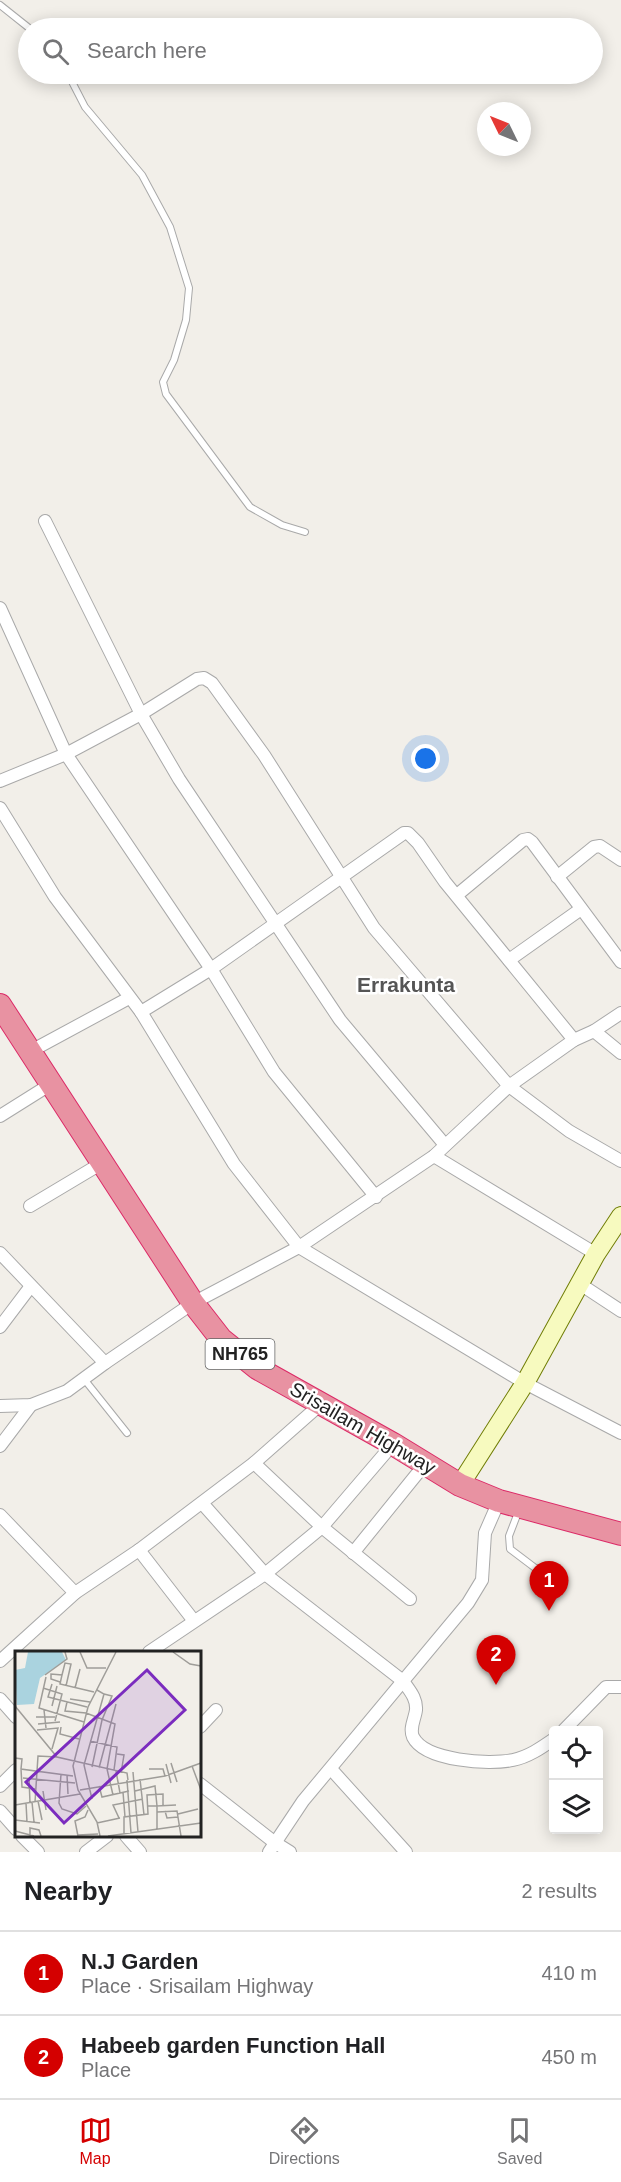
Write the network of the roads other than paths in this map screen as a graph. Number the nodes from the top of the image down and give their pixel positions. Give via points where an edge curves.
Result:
1 (0, 5) edge
2 (18, 19) edge
3 (73, 84) edge
4 (45, 521) dead end
5 (305, 532) dead end
6 (0, 608) edge
7 (141, 714) junction
8 (66, 754) junction
9 (0, 781) edge
10 (0, 808) edge
11 (621, 860) edge
12 (557, 877) junction
13 (343, 878) junction
14 (457, 895) junction
15 (581, 909) junction
16 (276, 922) junction
17 (509, 960) junction
18 (621, 962) edge
19 (211, 969) junction
20 (129, 998) junction
21 (0, 1005) edge
22 (141, 1012) junction
23 (621, 1013) edge
24 (594, 1031) junction
25 (574, 1040) junction
26 (31, 1051) junction
27 (621, 1053) edge
28 (51, 1084) junction
29 (509, 1086) junction
30 (0, 1116) edge
31 (445, 1145) junction
32 (434, 1156) junction
33 (621, 1161) edge
34 (102, 1163) junction
35 (376, 1197) junction
36 (30, 1206) dead end
37 (621, 1216) edge
38 (299, 1247) junction
39 (0, 1253) edge
40 (596, 1254) junction
41 (580, 1284) junction
42 (31, 1286) junction
43 (193, 1303) junction
44 (621, 1311) edge
45 (0, 1327) edge
46 (105, 1363) junction
47 (84, 1378) junction
48 (525, 1383) junction
49 (322, 1403) junction
50 (31, 1405) junction
51 (0, 1406) edge
52 (127, 1433) dead end
53 (621, 1433) edge
54 (393, 1444) junction
55 (0, 1446) edge
56 (254, 1463) junction
57 (425, 1464) junction
58 (460, 1485) junction
59 (202, 1503) junction
60 (509, 1504) junction
61 (0, 1515) edge
62 (322, 1527) junction
63 (621, 1534) edge
64 (139, 1550) junction
65 (353, 1553) junction
66 (265, 1574) junction
67 (559, 1586) dead end
68 (75, 1593) junction
69 (410, 1599) dead end
70 (194, 1621) junction
71 (152, 1651) edge
72 (0, 1661) edge
73 (403, 1681) junction
74 (621, 1687) edge
75 (0, 1699) edge
76 (216, 1710) dead end
77 (15, 1716) edge
78 (201, 1726) edge
79 (569, 1726) edge
80 (549, 1742) edge
81 (331, 1769) junction
82 (15, 1771) edge
83 (201, 1785) edge
84 (0, 1786) edge
85 (0, 1811) edge
86 (15, 1828) edge
87 (23, 1837) edge
88 (106, 1837) edge
89 (127, 1837) edge
90 (272, 1847) edge
91 (38, 1852) edge
92 (87, 1852) edge
93 (140, 1852) edge
94 (290, 1852) edge
95 (406, 1852) edge

1 - 2 lane
3 - 5 lane via 85,107 142,175 170,227 189,288 186,320 163,382 166,394 250,507 282,525
4 - 7 street
6 - 8 street
7 - 8 street
7 - 13 street via 197,679 208,680 264,755
7 - 16 street via 179,779
8 - 9 street
8 - 19 street
10 - 20 street via 55,897
11 - 12 street via 600,846 594,847
12 - 14 street via 528,839
12 - 15 street
13 - 14 street via 408,833
13 - 16 street
13 - 29 street via 374,928
14 - 17 street
15 - 17 street
15 - 18 street
16 - 19 street
16 - 31 street via 340,1020
17 - 25 street
19 - 22 street
19 - 35 street via 274,1072
20 - 22 street
20 - 26 street
21 - 26 highway, Srisailam Highway / NH765
22 - 38 street via 234,1164
23 - 24 street
24 - 25 street
24 - 27 street
25 - 29 street
26 - 28 highway, Srisailam Highway / NH765
28 - 30 street
28 - 34 highway, Srisailam Highway / NH765
29 - 31 street
29 - 33 street via 569,1131
31 - 32 street
32 - 35 street
32 - 40 street
34 - 36 street
34 - 43 highway, Srisailam Highway / NH765
35 - 38 street
37 - 40 street
38 - 43 street
38 - 48 street
39 - 42 street
40 - 41 street
41 - 44 street
41 - 48 street
42 - 45 street
42 - 46 street
43 - 46 street
43 - 49 highway, Srisailam Highway / NH765 via 221,1339 257,1368
46 - 47 street
47 - 50 street via 67,1391
47 - 52 lane
48 - 53 street
48 - 58 street
49 - 54 highway, Srisailam Highway / NH765
49 - 56 street
50 - 51 street
50 - 55 street
54 - 57 highway, Srisailam Highway / NH765
54 - 62 street
56 - 59 street
56 - 62 street
57 - 58 highway, Srisailam Highway / NH765
57 - 65 street
58 - 60 highway, Srisailam Highway / NH765
59 - 64 street
59 - 66 street
60 - 63 highway, Srisailam Highway / NH765
60 - 67 lane via 510,1549
60 - 73 street via 485,1533 482,1581
61 - 68 street
62 - 65 street
62 - 66 street
64 - 68 street
64 - 70 street
65 - 69 street
66 - 70 street
66 - 73 street
68 - 72 street
70 - 71 street
73 - 80 street via 416,1708 413,1736 438,1756 491,1762 514,1760
73 - 81 street
74 - 79 street via 606,1687
75 - 77 street
76 - 78 street
81 - 90 street via 303,1801
81 - 95 street
82 - 84 street
83 - 90 street
85 - 86 street
87 - 91 street
88 - 92 street
89 - 93 street
90 - 94 street

